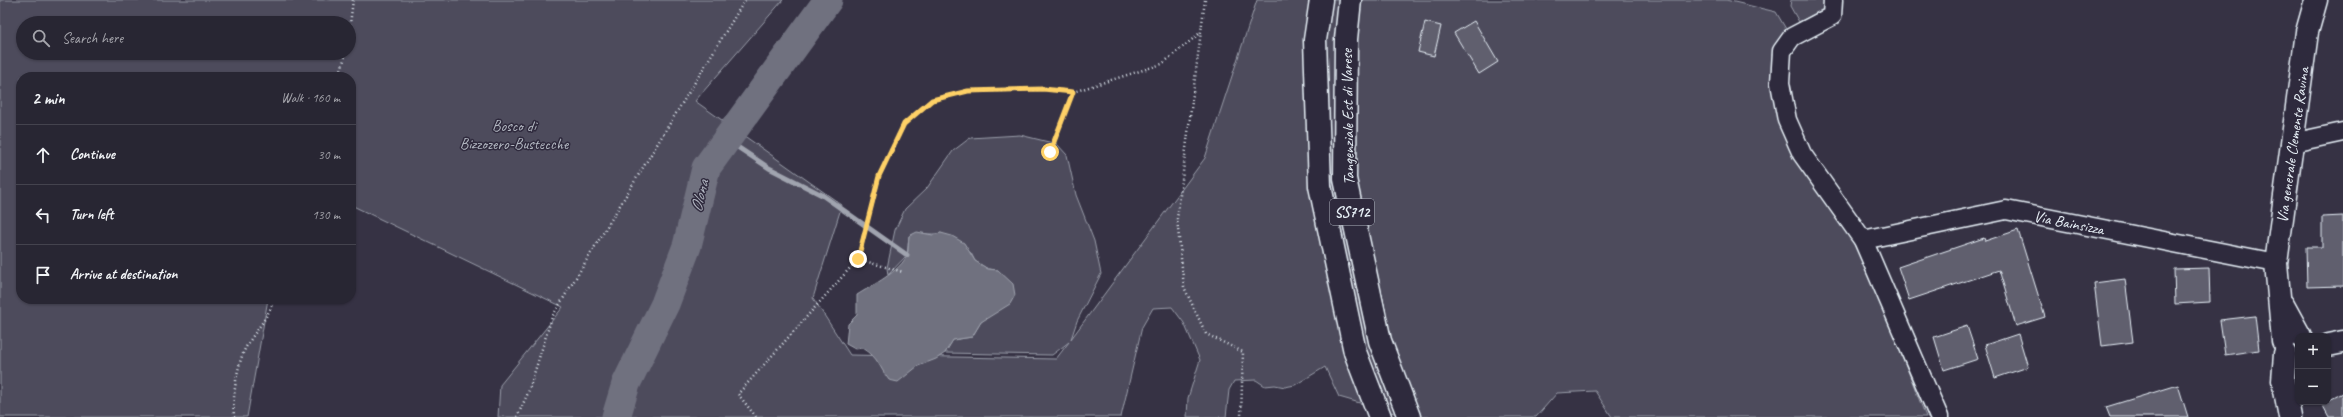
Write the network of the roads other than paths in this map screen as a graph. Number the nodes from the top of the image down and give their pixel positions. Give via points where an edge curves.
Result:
1 (1321, 0) edge
2 (1350, 0) edge
3 (2316, 0) edge
4 (1832, 8) edge
5 (2343, 132) edge
6 (2292, 143) junction
7 (1863, 240) junction
8 (2276, 263) junction
9 (2331, 340) edge
10 (2343, 341) edge
11 (2331, 344) edge
12 (2294, 347) edge
13 (1380, 417) edge
14 (1409, 417) edge
15 (1939, 417) edge
16 (2290, 417) edge

1 - 13 main road, Tangenziale Est di Varese / SS712 via 1316,40 1320,186 1356,352
2 - 14 main road, Tangenziale Est di Varese / SS712 via 1346,39 1345,179 1380,341
3 - 6 main road, Via generale Clemente Ravina via 2307,32
4 - 7 street via 1792,37 1782,51 1780,83 1788,120 1802,154
5 - 6 street
6 - 8 main road, Via generale Clemente Ravina
7 - 8 street, Via Bainsizza via 2006,210
7 - 15 street
8 - 12 main road, Via generale Clemente Ravina via 2278,290
9 - 10 main road
10 - 11 main road
12 - 16 main road, Via generale Clemente Ravina via 2283,380

